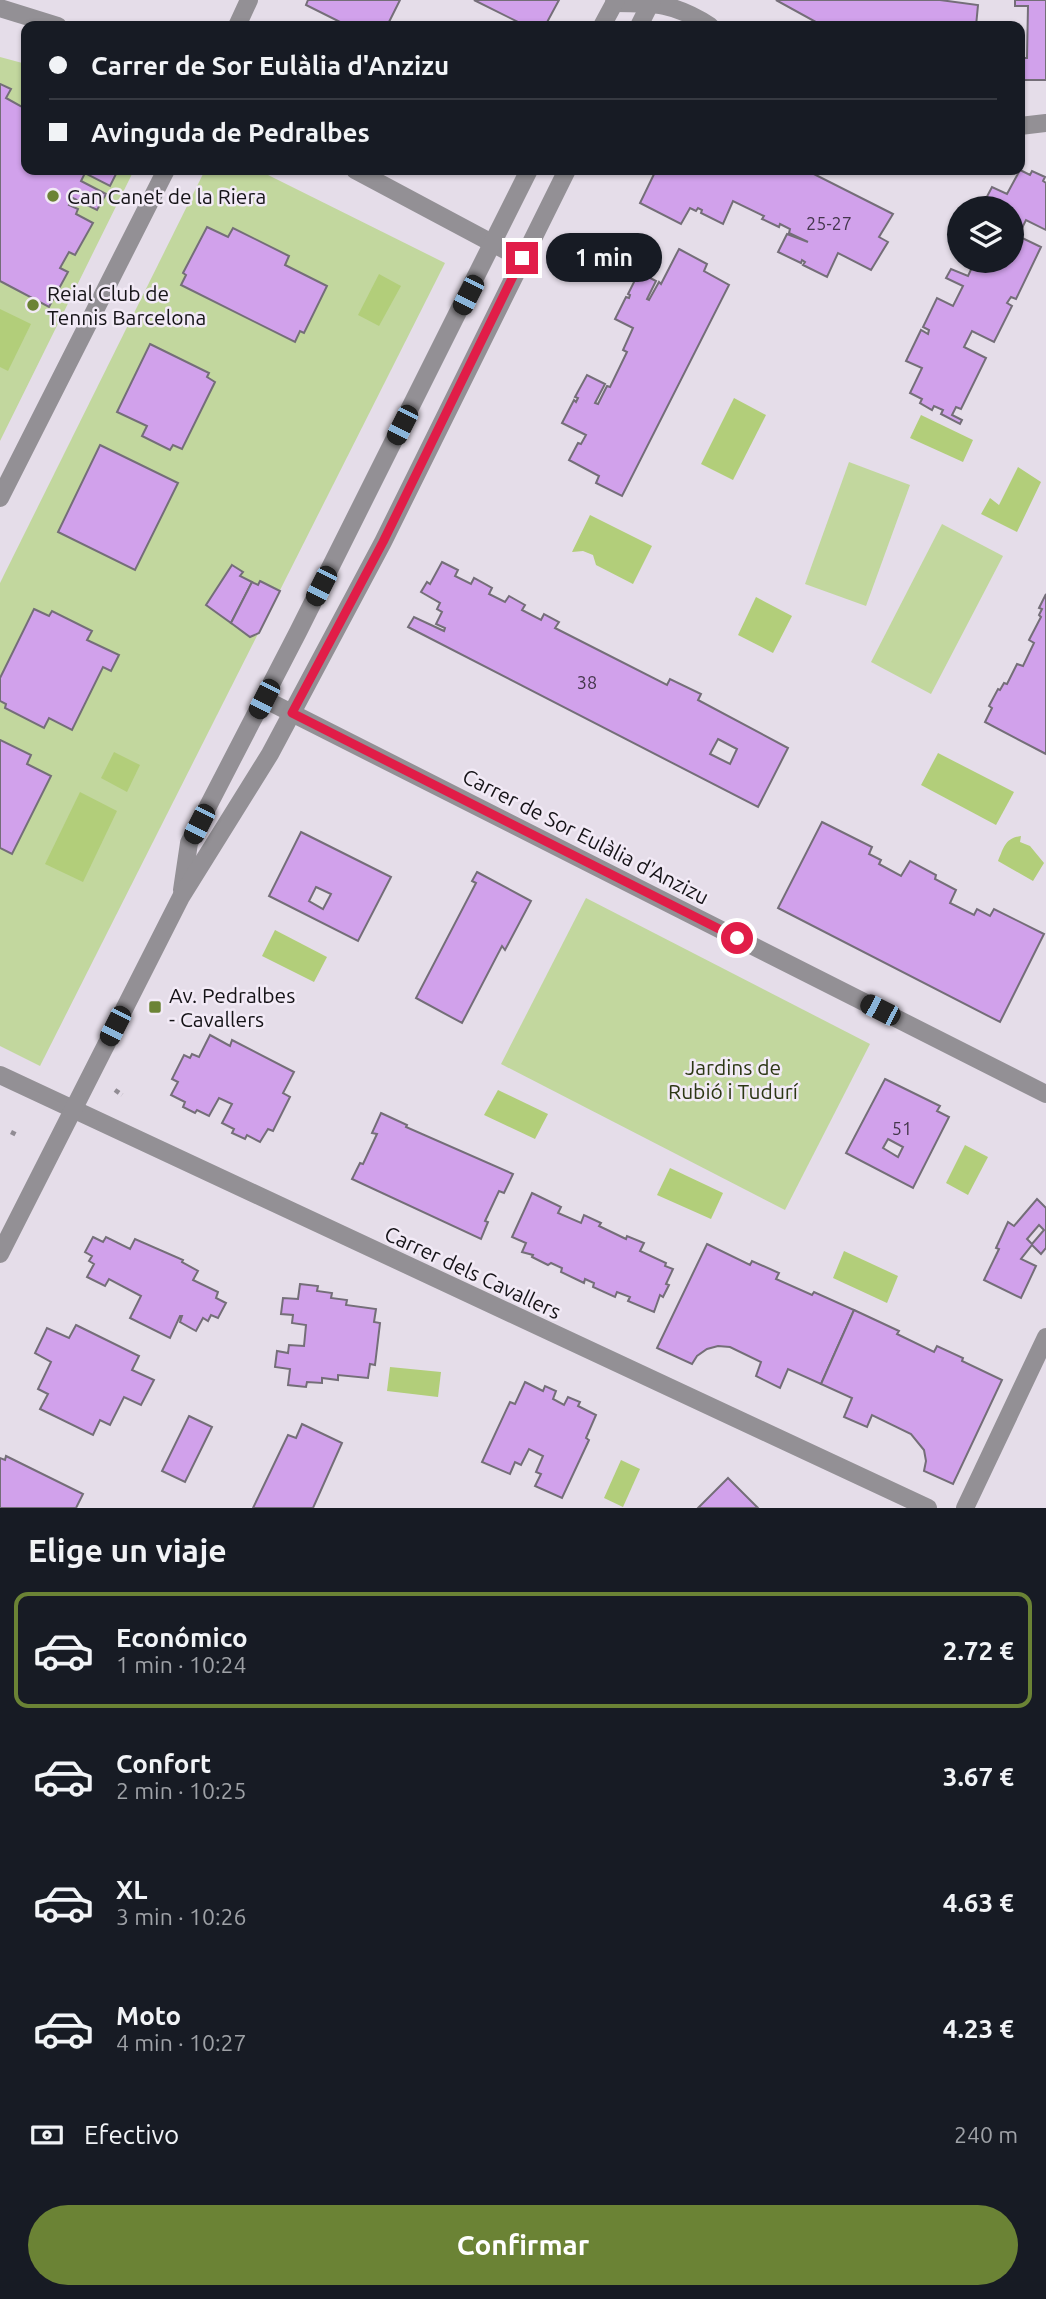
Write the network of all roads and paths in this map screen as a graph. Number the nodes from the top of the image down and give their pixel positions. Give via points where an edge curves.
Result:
1 (249, 0) edge
2 (615, 2) edge
3 (651, 2) edge
4 (0, 8) edge
5 (42, 21) edge
6 (239, 21) edge
7 (605, 21) edge
8 (642, 21) edge
9 (702, 21) edge
10 (1046, 124) edge
11 (1025, 126) edge
12 (163, 175) edge
13 (364, 175) edge
14 (526, 175) edge
15 (564, 175) edge
16 (492, 243) junction
17 (522, 258) junction
18 (0, 498) edge
19 (264, 699) junction
20 (292, 713) junction
21 (181, 897) junction
22 (0, 1075) edge
23 (115, 1090) dead end
24 (1046, 1094) edge
25 (122, 1095) dead end
26 (72, 1110) junction
27 (0, 1254) edge
28 (1046, 1337) edge
29 (928, 1508) edge
30 (965, 1508) edge

1 - 6 street
2 - 3 street
2 - 7 street
3 - 8 street
3 - 9 street via 684,10
4 - 5 street
10 - 11 street
12 - 18 street
13 - 16 street
14 - 16 street
15 - 17 street
16 - 17 street
16 - 19 street
17 - 20 street via 383,542
19 - 20 street, Carrer de Sor Eulàlia d'Anzizu
19 - 21 street via 189,843
20 - 21 street
20 - 24 street, Carrer de Sor Eulàlia d'Anzizu
21 - 26 street
22 - 26 street, Carrer dels Cavallers
23 - 25 path
26 - 27 street
26 - 29 street, Carrer dels Cavallers
28 - 30 street

